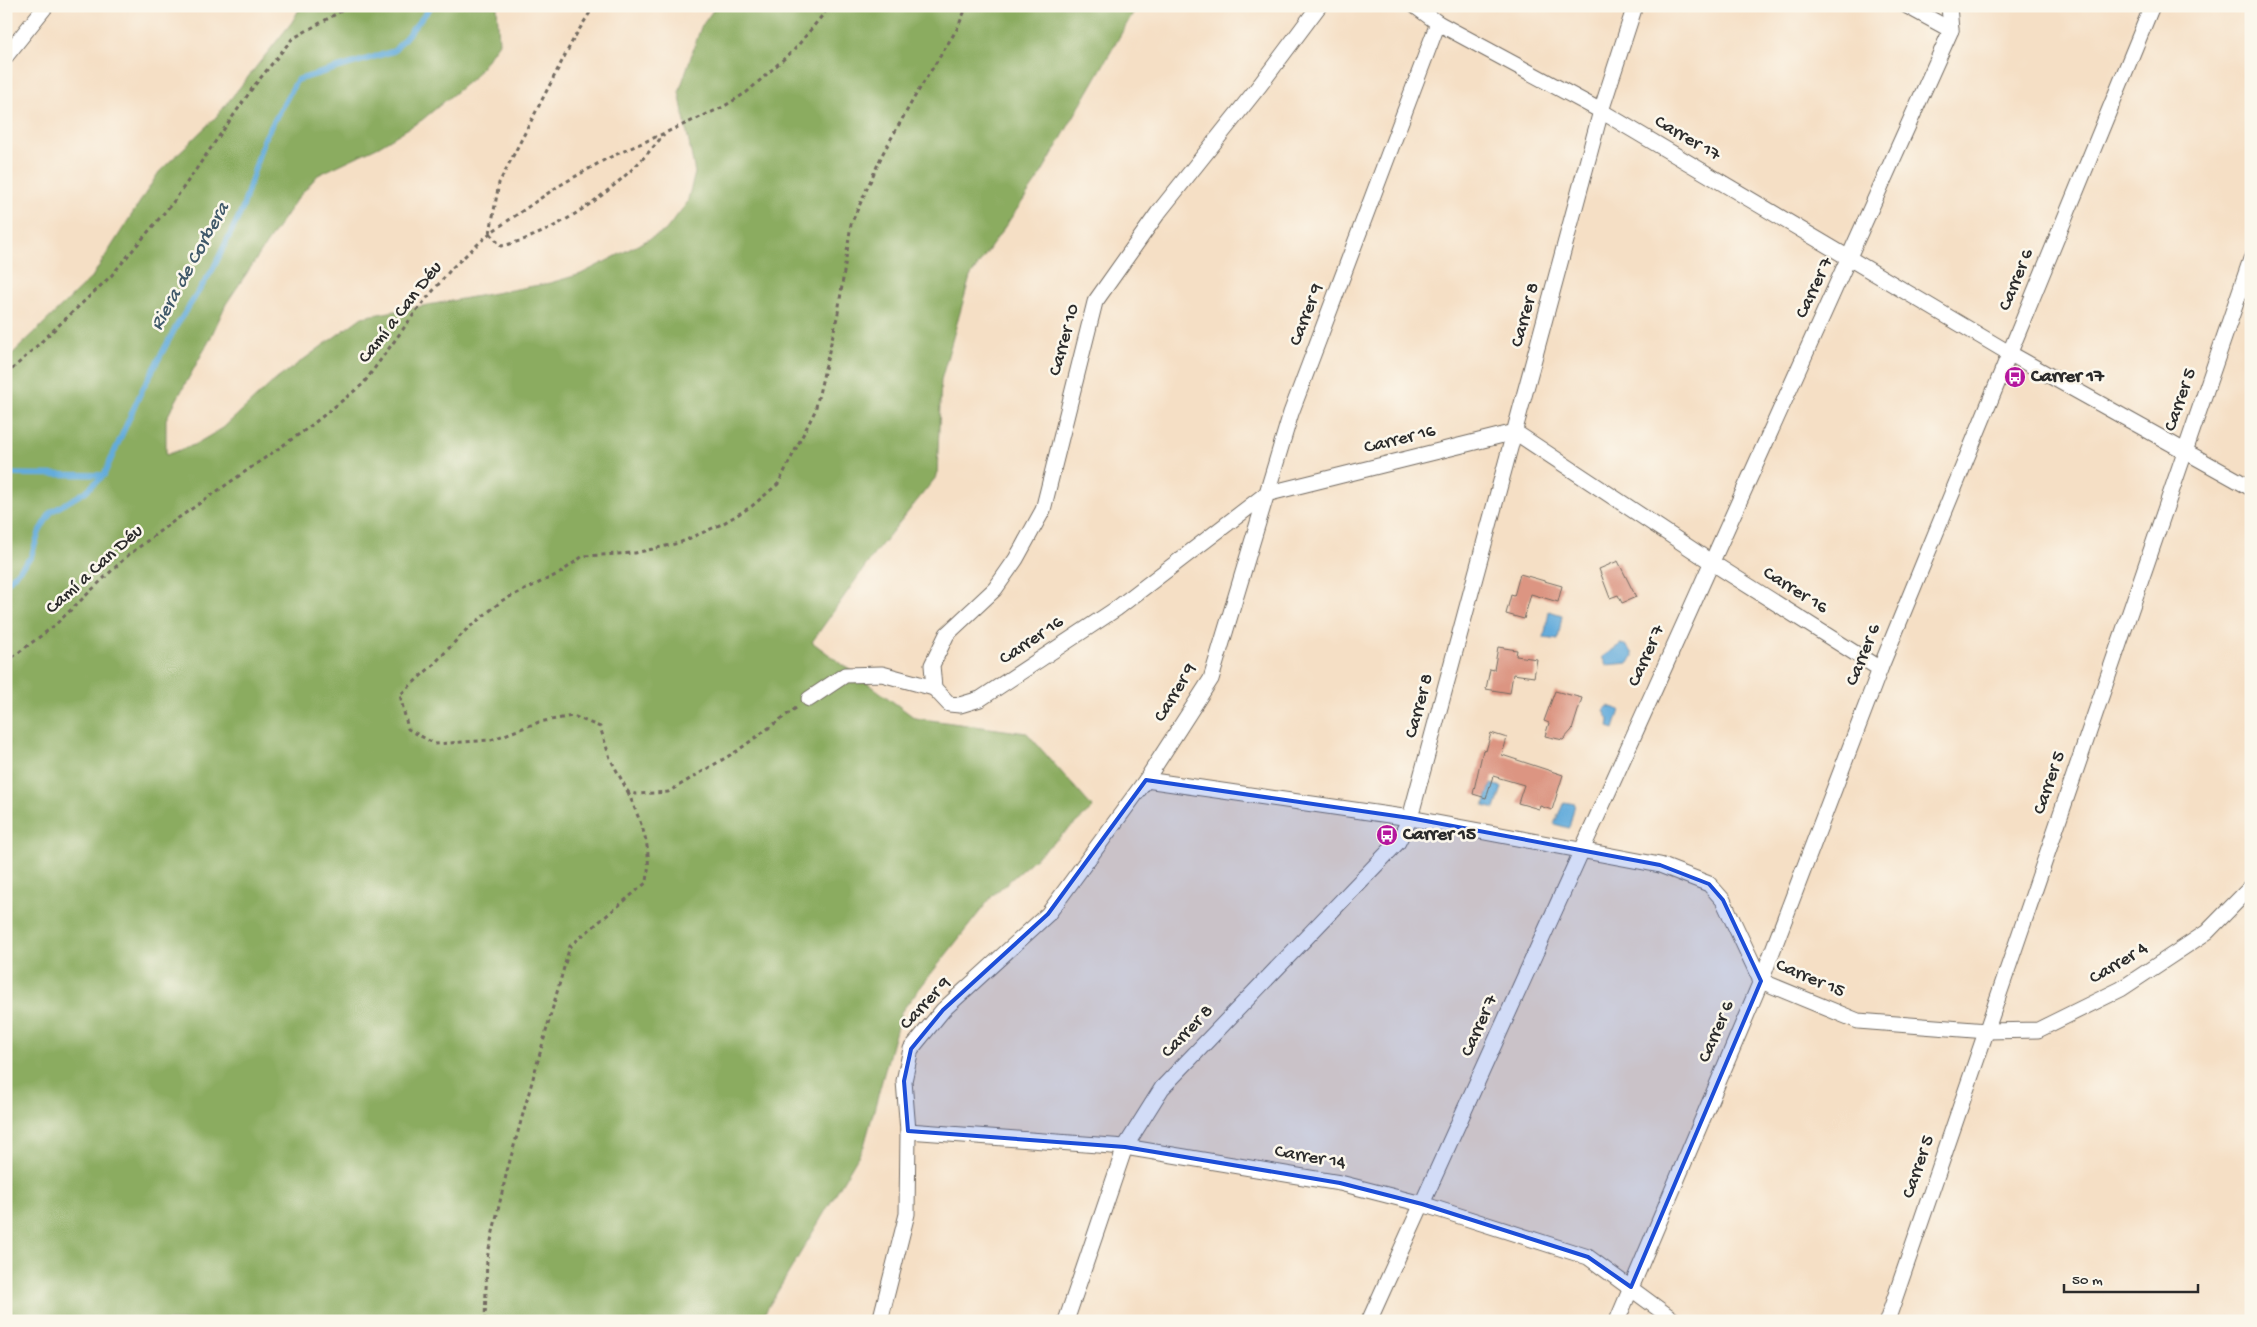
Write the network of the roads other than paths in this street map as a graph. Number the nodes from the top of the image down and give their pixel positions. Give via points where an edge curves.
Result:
1 (46, 6) edge
2 (1319, 6) edge
3 (1415, 6) edge
4 (1635, 6) edge
5 (1908, 6) edge
6 (1949, 6) edge
7 (2152, 6) edge
8 (1438, 23) junction
9 (1951, 30) junction
10 (6, 56) edge
11 (1601, 112) junction
12 (1851, 257) junction
13 (2251, 259) edge
14 (2009, 353) junction
15 (1515, 432) junction
16 (2186, 450) junction
17 (2251, 488) edge
18 (1266, 494) junction
19 (1711, 562) junction
20 (1880, 669) junction
21 (934, 688) junction
22 (809, 698) road end
23 (1146, 780) junction
24 (1410, 818) junction
25 (1582, 850) junction
26 (2251, 887) edge
27 (1761, 981) junction
28 (1987, 1031) junction
29 (908, 1131) junction
30 (1125, 1147) junction
31 (1422, 1204) junction
32 (1631, 1287) junction
33 (880, 1321) edge
34 (1066, 1321) edge
35 (1370, 1321) edge
36 (1617, 1321) edge
37 (1675, 1321) edge
38 (1887, 1321) edge

1 - 10 street
2 - 21 street, Carrer 10 via 1158,213 1095,302 1043,510 996,589 947,634 932,665
3 - 8 street, Carrer 17
4 - 11 street, Carrer 8
5 - 9 street
6 - 9 street, Carrer 7
7 - 14 street, Carrer 6
8 - 11 street, Carrer 17
8 - 18 street, Carrer 9 via 1291,413
9 - 12 street, Carrer 7
11 - 12 street, Carrer 17
11 - 15 street, Carrer 8
12 - 14 street, Carrer 17
12 - 19 street, Carrer 7
13 - 16 street, Carrer 5
14 - 16 street, Carrer 17
14 - 20 street, Carrer 6
15 - 18 street, Carrer 16
15 - 19 street, Carrer 16
15 - 24 street, Carrer 8
16 - 17 street, Carrer 17
16 - 28 street, Carrer 5
18 - 21 street, Carrer 16 via 1116,609 980,699 960,705 949,704
18 - 23 street, Carrer 9 via 1211,679
19 - 20 street, Carrer 16
19 - 25 street, Carrer 7
20 - 27 street, Carrer 6
21 - 22 street via 882,674 845,675
23 - 24 street, Carrer 15
23 - 29 street, Carrer 9 via 1048,914 944,1010 912,1049 904,1081
24 - 25 street, Carrer 15
24 - 30 street, Carrer 8 via 1398,842 1162,1088
25 - 27 street, Carrer 15 via 1660,865 1709,884 1723,900
25 - 31 street, Carrer 7
26 - 28 street, Carrer 4 via 2207,932 2120,989 2038,1030
27 - 28 street, Carrer 15 via 1858,1021
27 - 32 street, Carrer 6
28 - 38 street, Carrer 5
29 - 30 street, Carrer 14
29 - 33 street, Carrer 9 via 908,1214
30 - 31 street, Carrer 14 via 1340,1183
30 - 34 street, Carrer 8
31 - 32 street, Carrer 14 via 1588,1257
31 - 35 street, Carrer 7
32 - 36 street, Carrer 6
32 - 37 street, Carrer 14

